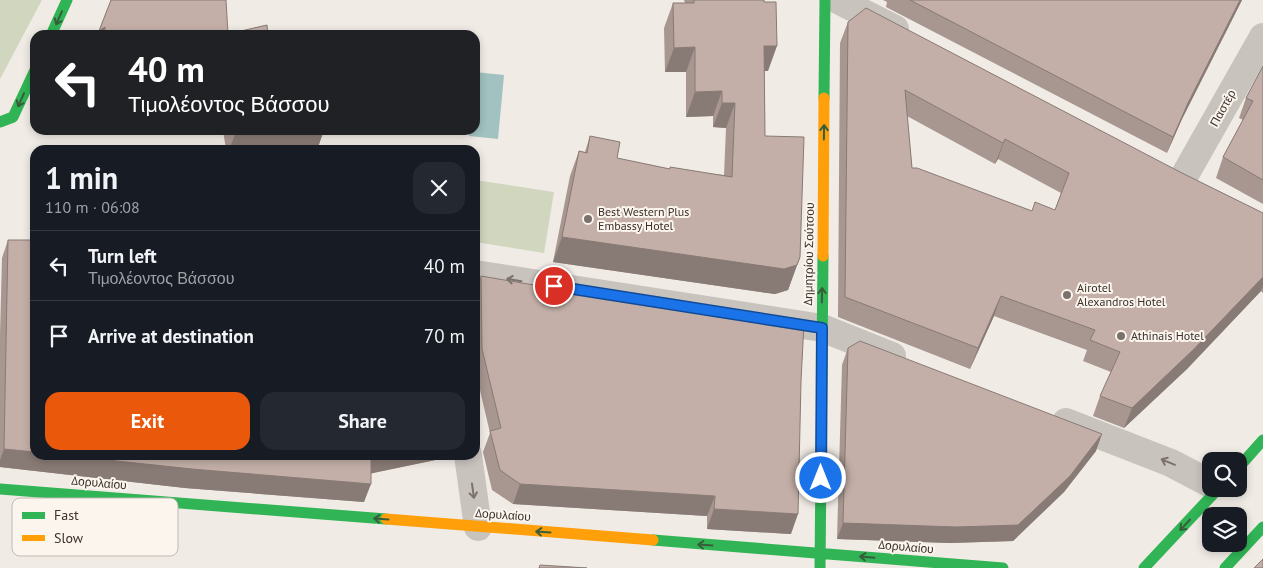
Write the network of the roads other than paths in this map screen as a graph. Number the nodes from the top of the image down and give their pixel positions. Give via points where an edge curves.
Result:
1 (67, 0) edge
2 (825, 0) edge
3 (838, 0) edge
4 (53, 30) edge
5 (1263, 37) edge
6 (918, 42) edge
7 (30, 81) edge
8 (0, 122) edge
9 (1156, 166) edge
10 (480, 275) edge
11 (822, 328) junction
12 (914, 364) edge
13 (1042, 413) edge
14 (1263, 440) edge
15 (1247, 458) edge
16 (469, 460) edge
17 (1202, 479) edge
18 (0, 489) edge
19 (1211, 497) edge
20 (113, 498) edge
21 (178, 503) edge
22 (478, 527) junction
23 (1263, 527) edge
24 (820, 554) junction
25 (820, 568) edge
26 (1003, 568) edge
27 (1144, 568) edge
28 (1225, 568) edge

1 -> 4 street
11 -> 2 street, Δημητρίου Σούτσου
3 - 6 street
5 - 9 street, Παστέρ via 1191,184
7 -> 8 street via 13,117
11 -> 10 street
11 - 12 street
11 - 24 street, Δημητρίου Σούτσου
17 -> 13 street via 1171,463
14 - 15 street
16 -> 22 street
20 -> 18 street, Δορυλαίου
19 -> 27 street
22 -> 21 street, Δορυλαίου
24 -> 22 street, Δορυλαίου
23 - 28 street
24 - 25 street, Δημητρίου Σούτσου
26 -> 24 street, Δορυλαίου

